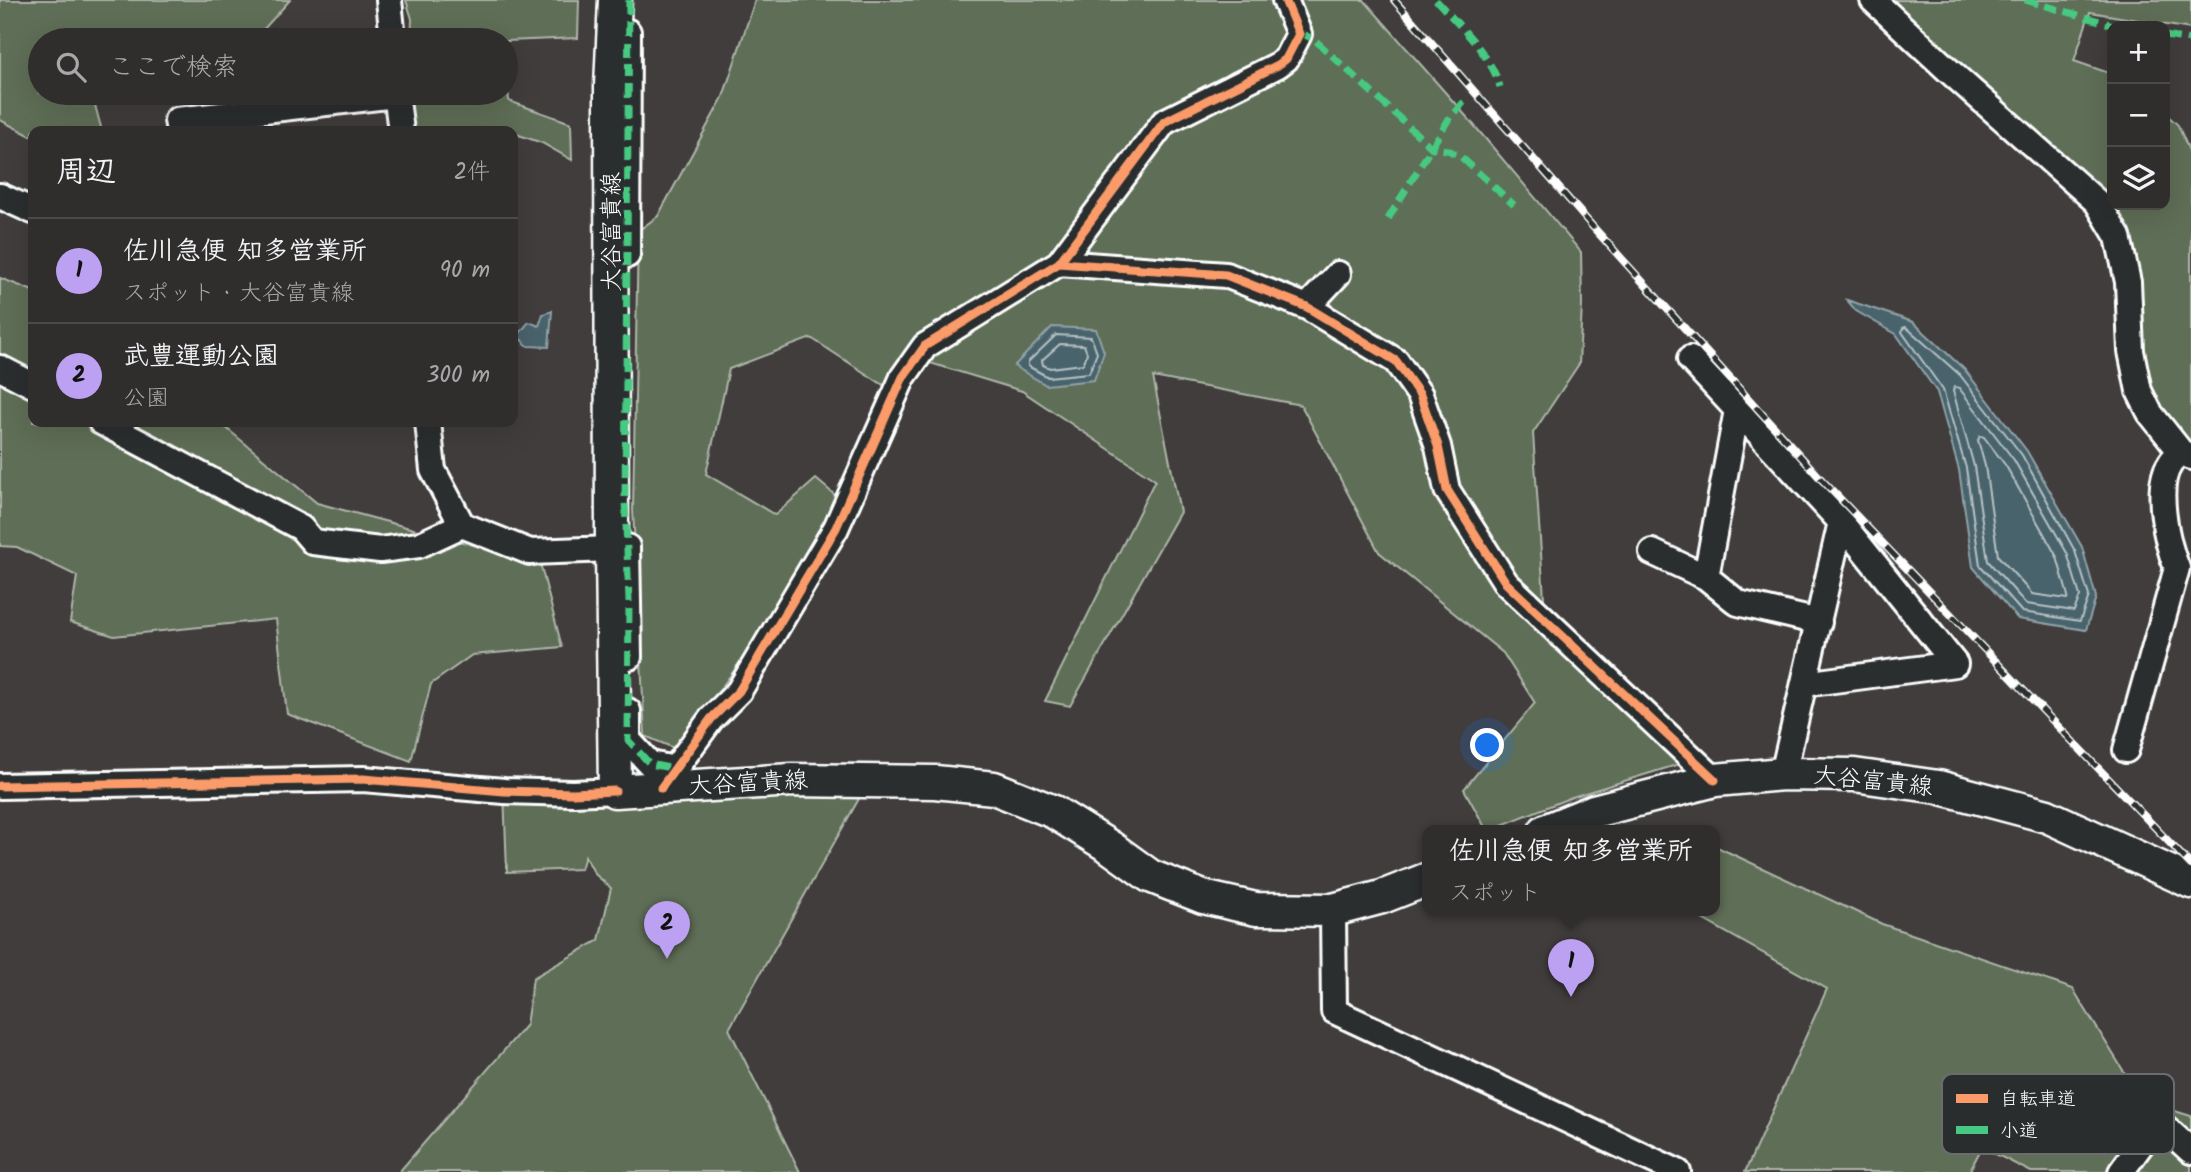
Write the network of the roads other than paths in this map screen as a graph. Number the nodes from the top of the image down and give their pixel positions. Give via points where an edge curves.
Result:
1 (389, 0) edge
2 (615, 0) edge
3 (629, 0) edge
4 (1285, 0) edge
5 (1873, 0) edge
6 (392, 28) edge
7 (303, 105) edge
8 (397, 105) edge
9 (178, 126) edge
10 (400, 126) edge
11 (0, 196) edge
12 (28, 209) edge
13 (1059, 264) junction
14 (1338, 274) dead end
15 (1307, 307) junction
16 (1690, 359) dead end
17 (0, 368) edge
18 (28, 382) edge
19 (1737, 410) junction
20 (110, 427) edge
21 (429, 427) edge
22 (2186, 454) edge
23 (1842, 522) junction
24 (462, 525) junction
25 (612, 549) junction
26 (1653, 552) dead end
27 (1706, 577) junction
28 (1819, 622) junction
29 (1804, 684) junction
30 (2126, 750) dead end
31 (1783, 774) junction
32 (668, 778) junction
33 (1715, 780) junction
34 (0, 786) edge
35 (615, 791) junction
36 (1560, 825) edge
37 (1422, 880) edge
38 (2191, 883) edge
39 (1333, 910) junction
40 (2174, 1136) edge
41 (2191, 1152) edge
42 (2134, 1154) edge
43 (1678, 1172) edge
44 (2121, 1172) edge

1 - 6 street
2 - 25 main road, 大谷富貴線 via 611,86
3 - 32 street via 628,740
4 - 13 street via 1299,34 1286,59 1164,122
5 - 22 street via 2097,202 2118,237 2128,282 2131,351 2139,391 2150,413
7 - 9 street via 177,120
8 - 10 street
11 - 12 street
13 - 15 street via 1226,275
13 - 32 street via 925,346 904,377 836,528 738,691
14 - 15 street
15 - 33 street via 1396,361 1420,395 1447,490 1507,583
16 - 19 street
17 - 18 street
19 - 23 street
19 - 27 street
20 - 24 street via 301,528 313,542 380,550 419,545
21 - 24 street via 433,470
22 - 30 street via 2168,465 2162,517 2176,568
23 - 28 street
23 - 29 street via 1955,664
24 - 25 street via 530,552
25 - 35 main road, 大谷富貴線
26 - 27 street
27 - 28 street via 1738,603
28 - 29 street
29 - 31 street
31 - 33 main road, 大谷富貴線
31 - 38 main road, 大谷富貴線 via 1854,775 1938,787 2047,816
32 - 35 main road, 大谷富貴線
32 - 39 main road, 大谷富貴線 via 935,782 994,788 1054,812 1150,876 1203,897 1256,909
33 - 36 main road, 大谷富貴線 via 1594,811
34 - 35 street via 363,779 504,791
37 - 39 main road, 大谷富貴線
39 - 43 street via 1334,1011
40 - 41 street
42 - 44 street

